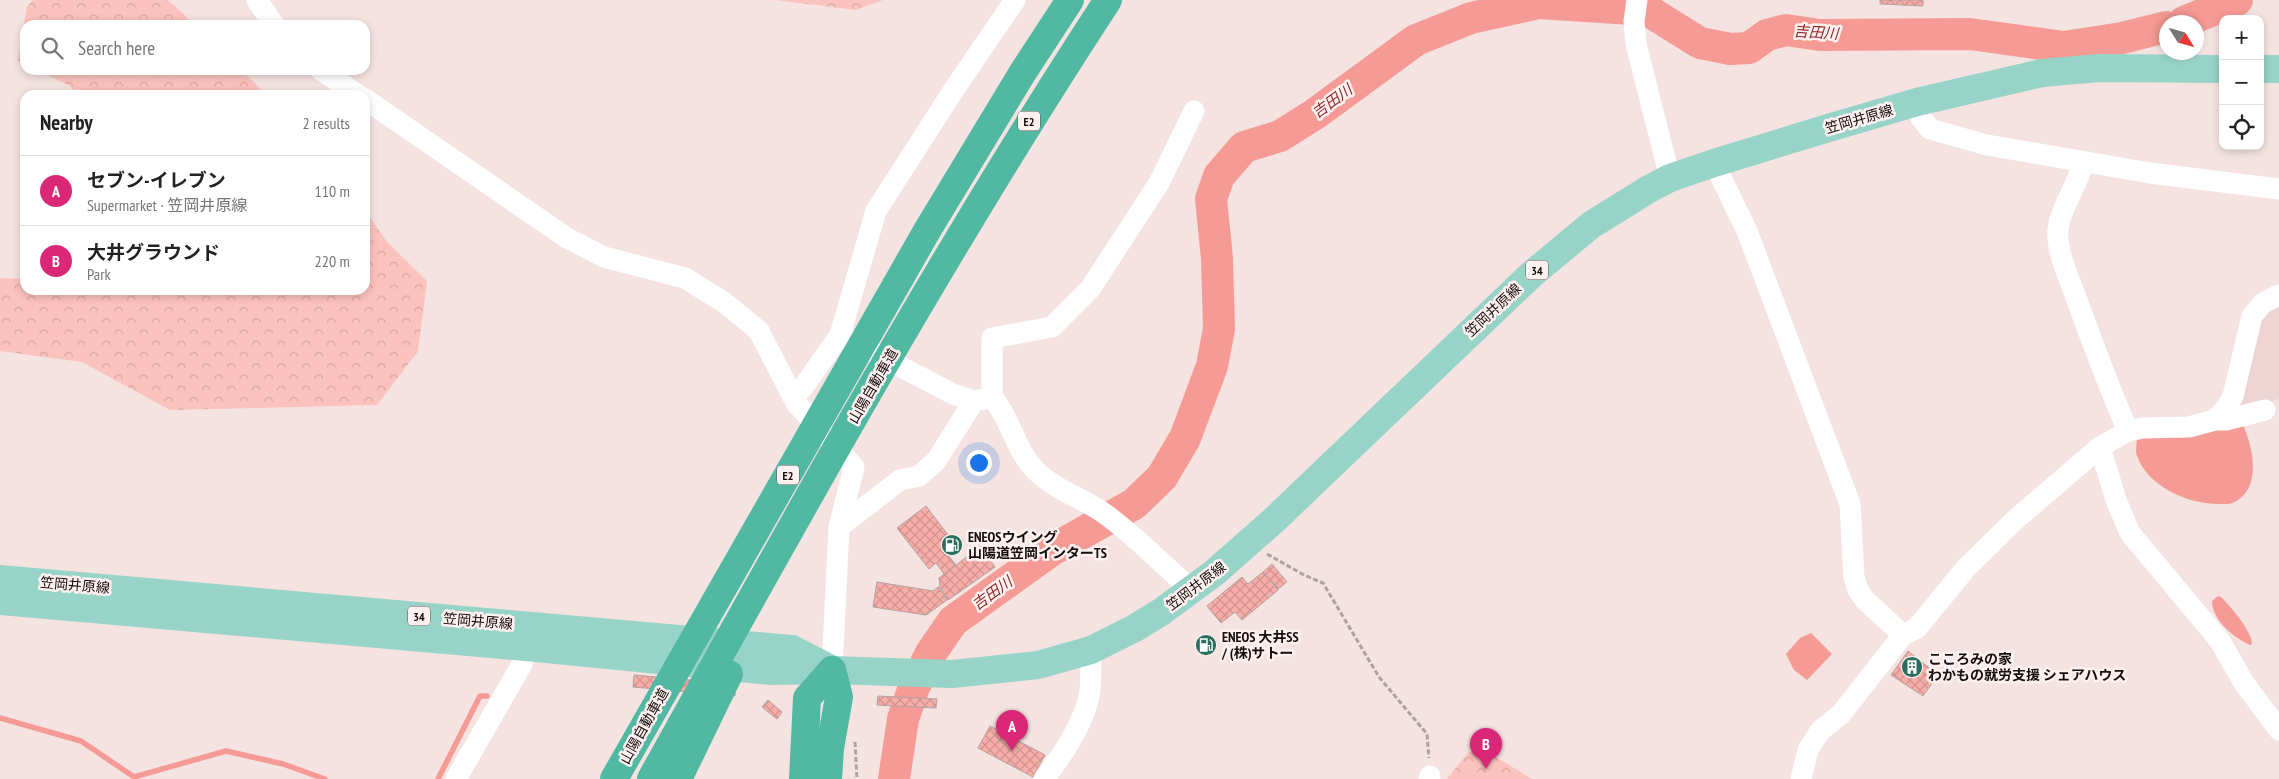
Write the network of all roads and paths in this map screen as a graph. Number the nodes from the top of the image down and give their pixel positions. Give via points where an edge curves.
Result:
1 (257, 0) edge
2 (1015, 0) edge
3 (1070, 0) edge
4 (1108, 0) edge
5 (1637, 0) edge
6 (271, 20) edge
7 (2219, 69) edge
8 (2264, 69) edge
9 (2279, 69) edge
10 (328, 75) edge
11 (351, 90) edge
12 (370, 102) edge
13 (1917, 102) junction
14 (1194, 111) dead end
15 (2083, 162) junction
16 (1714, 163) junction
17 (1670, 178) junction
18 (2279, 189) edge
19 (2279, 295) edge
20 (840, 335) junction
21 (793, 397) junction
22 (983, 399) junction
23 (2265, 410) dead end
24 (2215, 420) junction
25 (2128, 432) junction
26 (2100, 448) junction
27 (838, 527) junction
28 (1251, 541) junction
29 (0, 579) edge
30 (1189, 593) junction
31 (0, 601) edge
32 (1902, 635) junction
33 (528, 636) junction
34 (1091, 650) junction
35 (832, 670) junction
36 (697, 717) junction
37 (2279, 730) edge
38 (1430, 777) edge
39 (456, 779) edge
40 (614, 779) edge
41 (651, 779) edge
42 (678, 779) edge
43 (803, 779) edge
44 (828, 779) edge
45 (1044, 779) edge
46 (1801, 779) edge

1 - 6 street
2 - 20 street via 876,211
3 - 40 highway, 山陽自動車道 / E2 via 928,229
4 - 36 highway, 山陽自動車道 / E2 via 954,244 854,419
5 - 17 street via 1634,21 1645,83
7 - 13 main road, 笠岡井原線 / 34 via 2099,68 2042,73
8 - 9 main road
10 - 11 street
12 - 21 street via 568,238 604,257 685,278 725,303 759,331
13 - 15 street via 1921,118 1930,129 2006,149
13 - 16 main road, 笠岡井原線 / 34
14 - 22 street via 1159,183 1090,289 1052,327 992,338
15 - 18 street
15 - 25 street via 2060,220 2059,245 2101,368
16 - 17 main road, 笠岡井原線 / 34
16 - 32 street via 1747,231 1850,504 1854,577 1858,590
17 - 28 main road, 笠岡井原線 / 34 via 1591,225 1532,274
19 - 24 street via 2263,303 2252,316 2233,396 2228,407
20 - 21 street
20 - 22 street via 953,394
21 - 27 street via 854,467
22 - 27 street via 936,461 919,476 900,480
22 - 30 street via 1009,420 1025,458 1037,472 1061,491 1112,520 1183,582
23 - 24 street
24 - 25 street
25 - 26 street
26 - 32 street via 2015,520 1966,568 1917,628
26 - 37 street via 2130,533 2220,641 2244,683
27 - 35 street
28 - 30 main road, 笠岡井原線 / 34
28 - 38 path via 1275,559 1323,583 1379,677 1427,734
29 - 33 main road, 笠岡井原線 / 34
30 - 34 main road, 笠岡井原線 / 34 via 1135,628
31 - 33 main road, 笠岡井原線 / 34
32 - 46 street via 1840,714 1820,731 1808,750
33 - 35 main road, 笠岡井原線 / 34 via 792,649
33 - 39 street via 522,664
34 - 35 main road, 笠岡井原線 / 34 via 1038,665 952,674
34 - 45 street via 1088,697 1077,727
35 - 43 highway via 807,698
35 - 44 highway via 839,698
36 - 41 highway
36 - 42 highway

